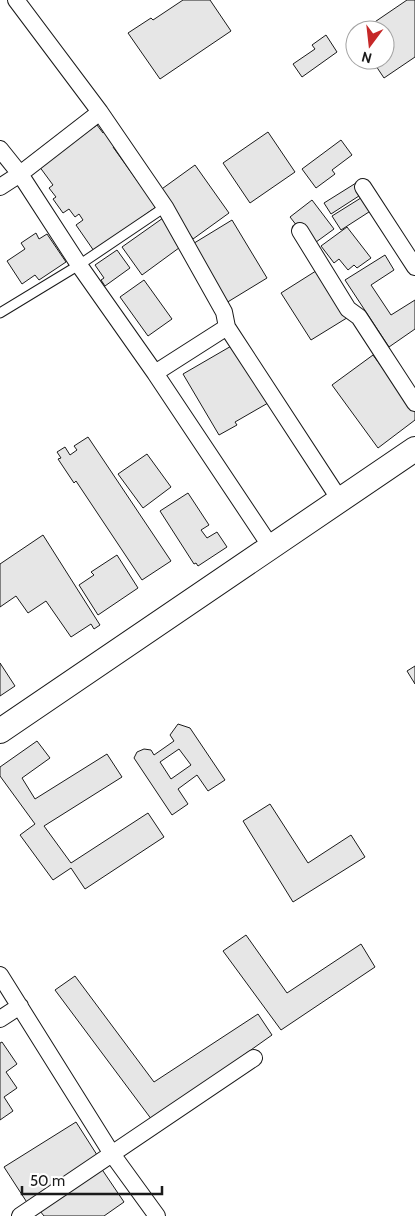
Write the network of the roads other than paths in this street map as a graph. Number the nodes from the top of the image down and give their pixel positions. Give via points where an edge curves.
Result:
1 (16, 0) edge
2 (100, 112) junction
3 (0, 149) edge
4 (20, 174) junction
5 (363, 186) dead end
6 (0, 187) edge
7 (165, 207) junction
8 (300, 231) dead end
9 (79, 265) junction
10 (415, 267) edge
11 (0, 313) edge
12 (228, 327) junction
13 (155, 373) junction
14 (415, 403) edge
15 (415, 449) edge
16 (340, 500) junction
17 (271, 547) junction
18 (0, 731) edge
19 (0, 975) edge
20 (20, 1006) junction
21 (0, 1019) edge
22 (254, 1058) dead end
23 (112, 1154) junction
24 (20, 1216) edge
25 (158, 1216) edge

1 - 2 street
2 - 4 street
2 - 7 street
3 - 4 street
4 - 6 street
4 - 9 street
5 - 10 street
7 - 9 lane
7 - 12 street via 224,312
8 - 14 street via 348,308 360,317
9 - 11 lane
9 - 13 street
12 - 13 street
12 - 16 street
13 - 17 street
15 - 16 main road
16 - 17 main road
17 - 18 main road
19 - 20 street
20 - 21 street
20 - 23 street
22 - 23 street
23 - 24 street
23 - 25 street

